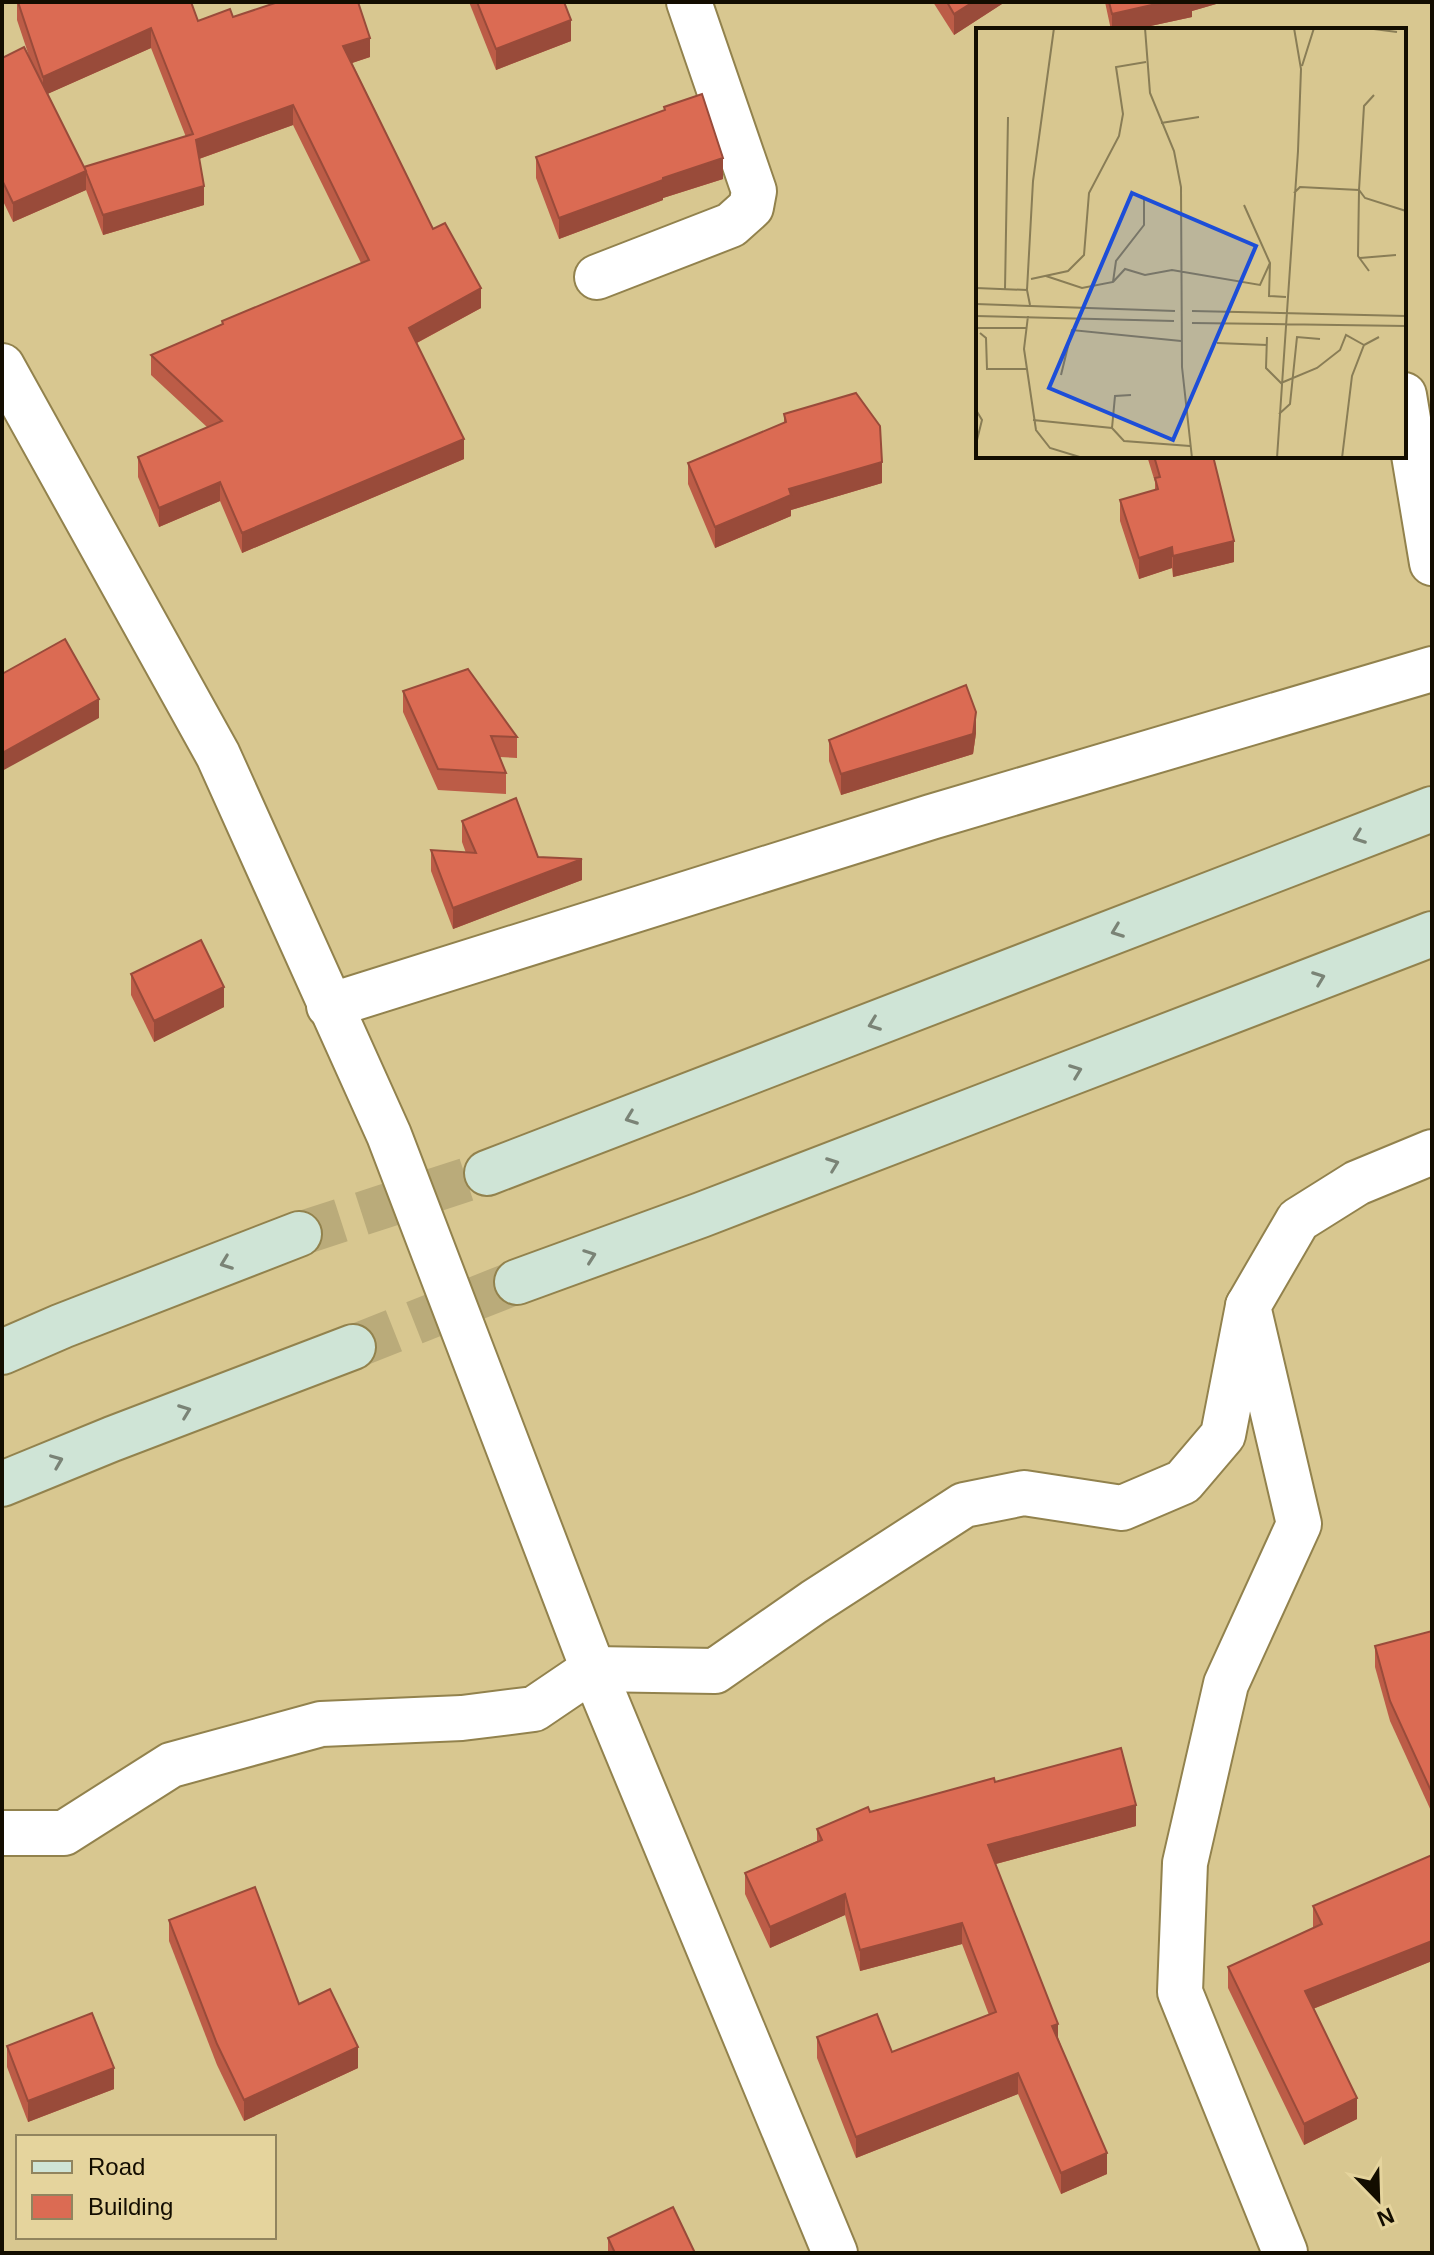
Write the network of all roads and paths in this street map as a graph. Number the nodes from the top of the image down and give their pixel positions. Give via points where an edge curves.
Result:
1 (689, 2) edge
2 (597, 277) dead end
3 (2, 366) edge
4 (1406, 407) edge
5 (1432, 563) edge
6 (1432, 669) edge
7 (1432, 809) edge
8 (1432, 934) edge
9 (329, 1006) junction
10 (1432, 1152) edge
11 (487, 1173) tunnel mouth
12 (299, 1234) tunnel mouth
13 (517, 1282) tunnel mouth
14 (1248, 1306) junction
15 (353, 1347) tunnel mouth
16 (2, 1352) edge
17 (2, 1484) edge
18 (593, 1669) junction
19 (2, 1833) edge
20 (1285, 2252) edge
21 (835, 2253) edge

1 - 2 street via 754,191 751,207 731,225
3 - 9 street via 218,755
4 - 5 street
6 - 9 street via 931,817
7 -> 11 main road
13 -> 8 main road
9 - 18 street via 389,1135
10 - 14 street via 1357,1183 1298,1220
12 -> 16 main road
14 - 18 street via 1223,1435 1183,1482 1122,1508 1024,1493 964,1505 715,1671
14 - 20 street via 1299,1524 1226,1684 1185,1863 1180,1992
17 -> 15 main road
18 - 19 street via 534,1709 321,1724 171,1765 64,1833
18 - 21 street

